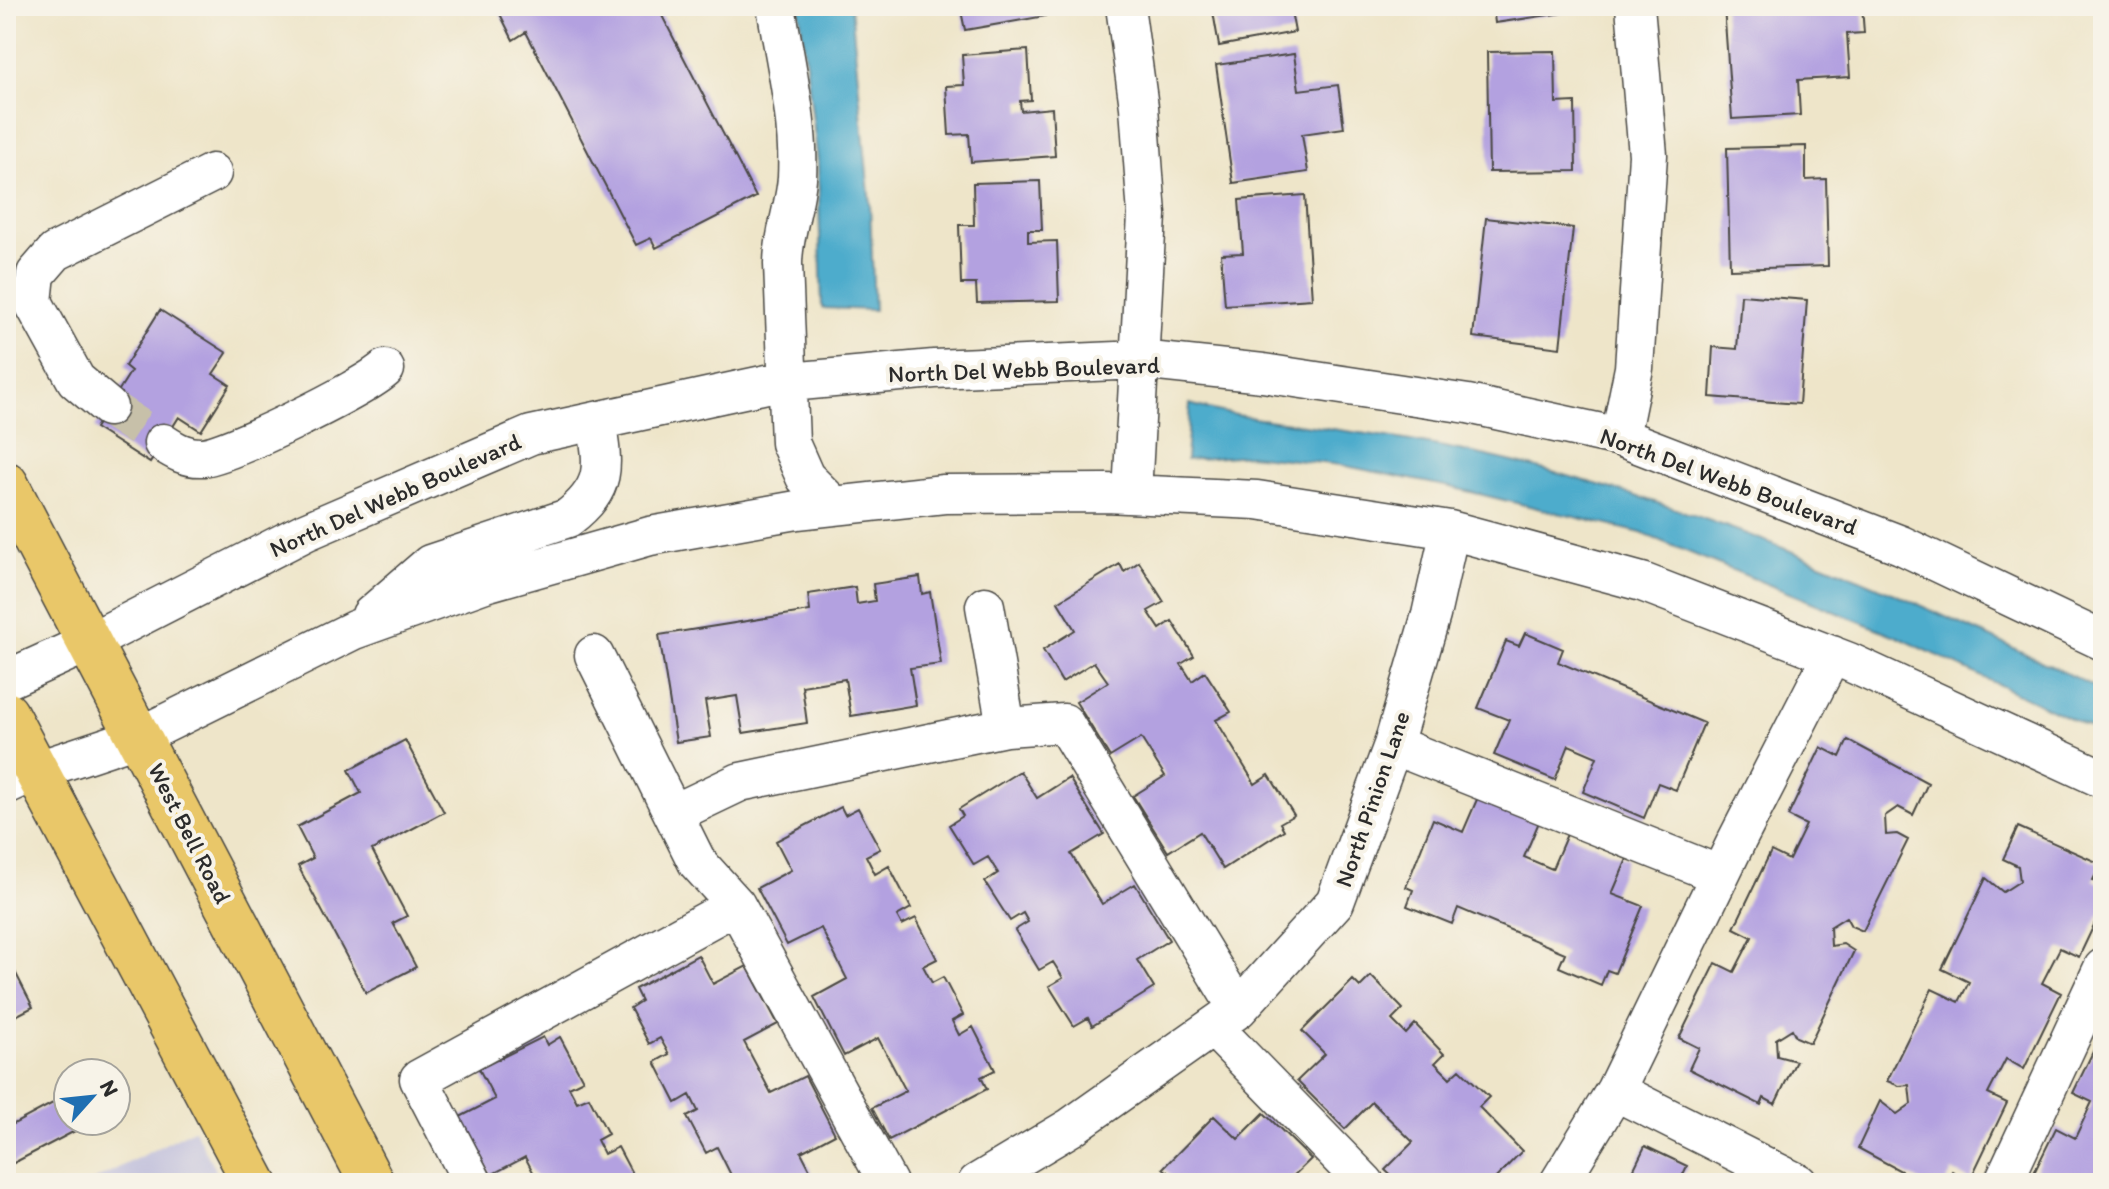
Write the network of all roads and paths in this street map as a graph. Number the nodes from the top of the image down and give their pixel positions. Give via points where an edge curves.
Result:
1 (776, 6) edge
2 (1125, 6) edge
3 (1635, 6) edge
4 (212, 173) dead end
5 (1140, 360) junction
6 (385, 369) dead end
7 (787, 382) junction
8 (108, 407) tunnel mouth
9 (596, 421) junction
10 (1620, 437) junction
11 (163, 443) tunnel mouth
12 (6, 484) edge
13 (1132, 494) junction
14 (834, 506) junction
15 (1450, 530) junction
16 (985, 606) dead end
17 (354, 630) junction
18 (2103, 641) edge
19 (88, 643) junction
20 (594, 655) dead end
21 (1832, 655) junction
22 (6, 680) edge
23 (6, 714) edge
24 (1006, 727) junction
25 (140, 736) junction
26 (1393, 745) junction
27 (22, 778) edge
28 (2103, 779) edge
29 (673, 814) junction
30 (1720, 875) junction
31 (736, 905) junction
32 (2103, 968) edge
33 (1226, 1018) junction
34 (1615, 1091) junction
35 (255, 1183) edge
36 (372, 1183) edge
37 (473, 1183) edge
38 (888, 1183) edge
39 (977, 1183) edge
40 (1365, 1183) edge
41 (1559, 1183) edge
42 (1798, 1183) edge
43 (2003, 1183) edge

1 - 7 street via 797,155 797,181 783,236
2 - 5 street via 1147,215
3 - 10 street via 1648,155 1634,368
4 - 8 street via 55,252 36,274 33,302 76,380
5 - 7 street, North Del Webb Boulevard
5 - 10 street, North Del Webb Boulevard via 1468,404
5 - 13 street
6 - 11 street via 358,389 219,453 189,456
7 - 9 street, North Del Webb Boulevard
7 - 14 street via 795,461
9 - 17 street via 600,482 587,503 568,518 430,564
9 - 19 street, North Del Webb Boulevard via 531,435 305,532
10 - 18 street, North Del Webb Boulevard via 1901,545
12 - 19 main road, West Bell Road
13 - 14 street via 944,494
13 - 15 street via 1257,500
14 - 17 street via 650,536 485,583
15 - 21 street via 1642,582
15 - 26 street, North Pinion Lane
16 - 24 street
17 - 25 street
19 - 22 street, North Del Webb Boulevard
19 - 25 main road, West Bell Road
20 - 29 street
21 - 28 street
21 - 30 street
23 - 27 main road
24 - 29 street via 740,782
24 - 33 street via 1064,723
25 - 27 street
25 - 36 main road, West Bell Road
26 - 30 street
26 - 33 street, North Pinion Lane via 1335,902
27 - 35 main road
29 - 31 street via 697,862
30 - 34 street
31 - 37 street via 419,1079
31 - 38 street
32 - 43 street
33 - 39 street, North Pinion Lane via 1071,1127
33 - 40 street
34 - 41 street
34 - 42 street

